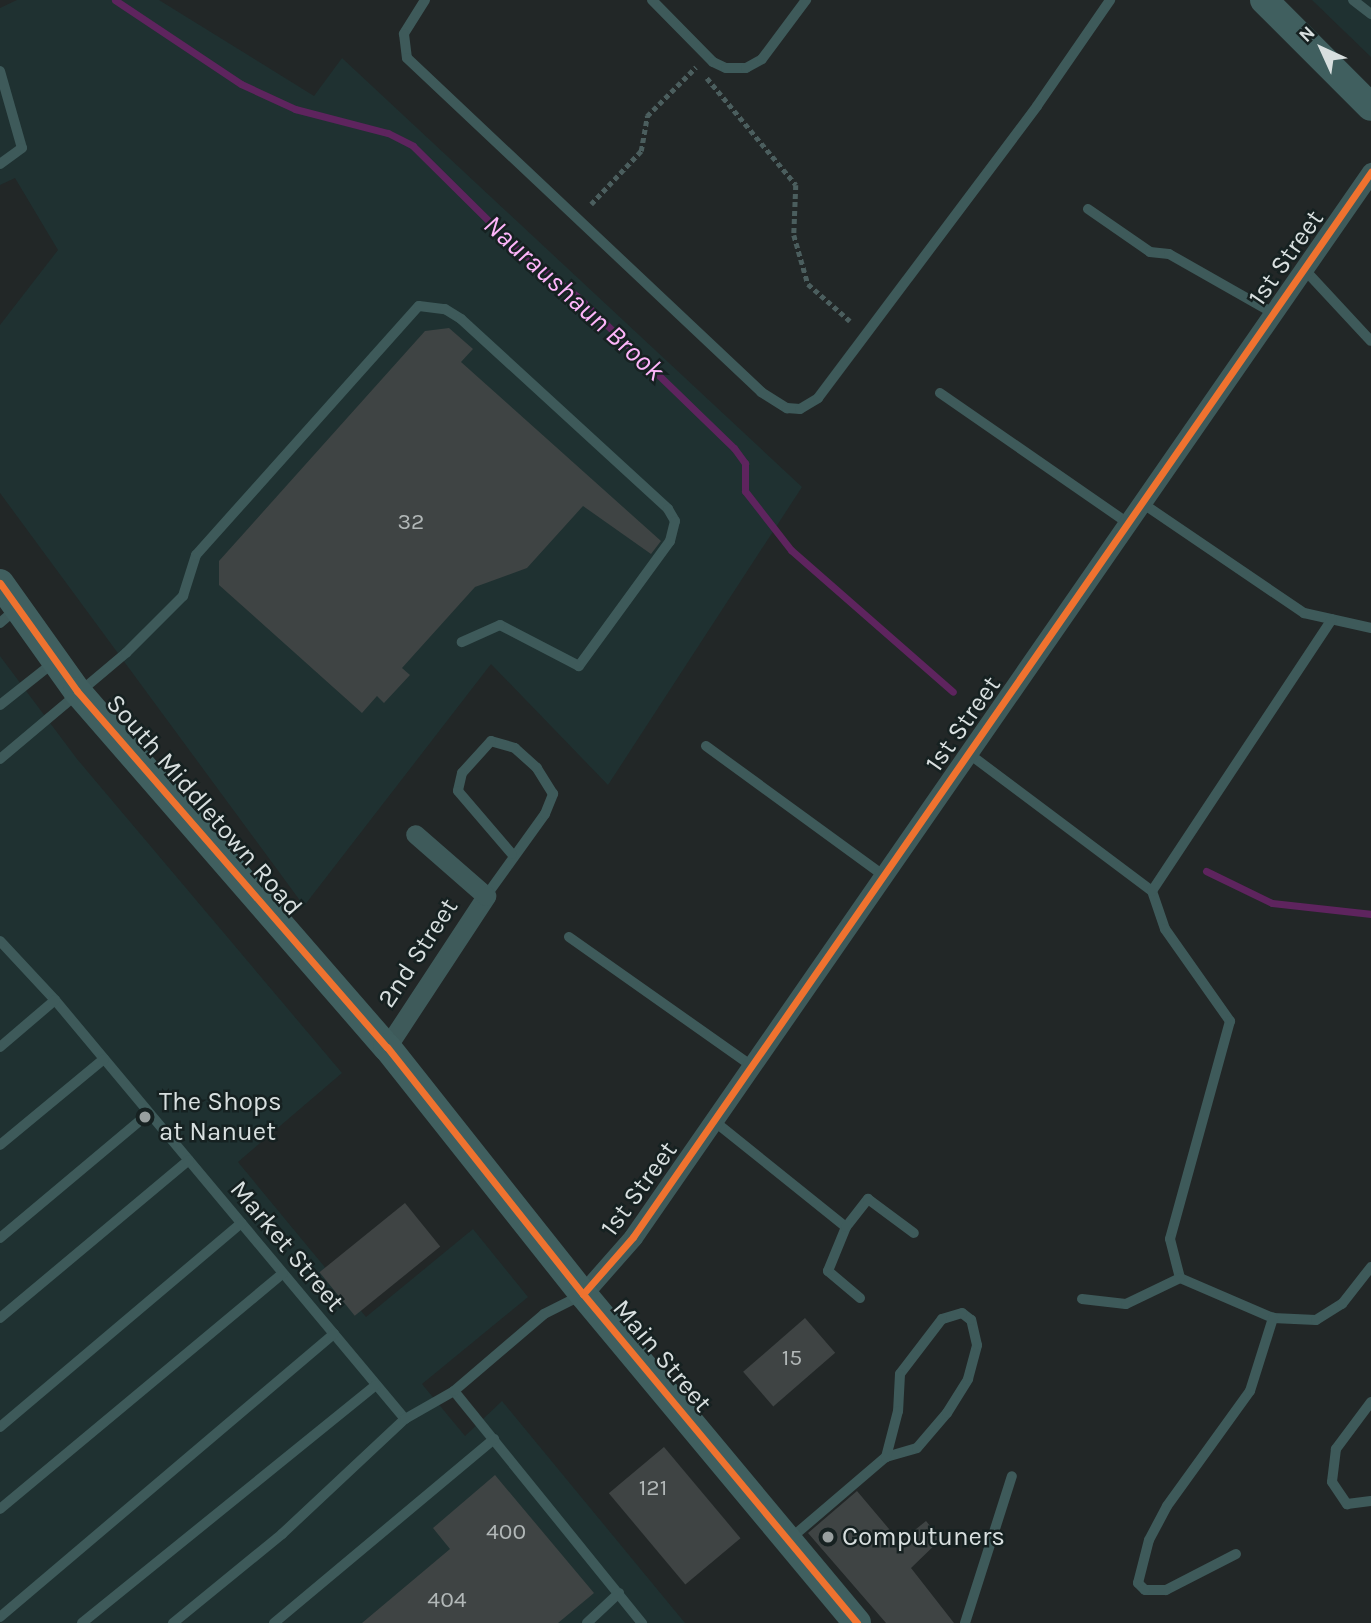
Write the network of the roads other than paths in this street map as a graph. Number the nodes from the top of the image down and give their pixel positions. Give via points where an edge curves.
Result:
1 (425, 0) edge
2 (652, 0) edge
3 (806, 0) edge
4 (1110, 0) edge
5 (1264, 0) edge
6 (1353, 0) edge
7 (1371, 14) edge
8 (0, 71) edge
9 (1371, 107) edge
10 (0, 164) edge
11 (1371, 172) edge
12 (1087, 209) dead end
13 (1304, 269) junction
14 (1273, 313) junction
15 (1371, 341) edge
16 (940, 393) dead end
17 (1142, 503) junction
18 (1128, 523) junction
19 (0, 583) edge
20 (9, 616) edge
21 (1332, 619) junction
22 (1371, 628) edge
23 (462, 642) dead end
24 (54, 661) junction
25 (77, 691) junction
26 (0, 705) edge
27 (706, 746) dead end
28 (968, 753) junction
29 (0, 759) edge
30 (415, 834) dead end
31 (512, 854) junction
32 (884, 876) junction
33 (1152, 891) junction
34 (486, 896) junction
35 (569, 937) dead end
36 (0, 941) edge
37 (55, 1000) junction
38 (387, 1046) junction
39 (0, 1047) edge
40 (104, 1059) junction
41 (752, 1066) junction
42 (149, 1113) junction
43 (714, 1121) junction
44 (0, 1145) edge
45 (189, 1160) junction
46 (241, 1223) junction
47 (846, 1227) junction
48 (914, 1233) dead end
49 (0, 1238) edge
50 (1371, 1267) edge
51 (283, 1273) junction
52 (1180, 1278) junction
53 (583, 1294) junction
54 (860, 1298) dead end
55 (1082, 1299) dead end
56 (0, 1318) edge
57 (1273, 1318) junction
58 (334, 1334) junction
59 (376, 1385) junction
60 (454, 1391) junction
61 (1371, 1402) edge
62 (405, 1419) junction
63 (0, 1427) edge
64 (494, 1439) junction
65 (886, 1457) junction
66 (1012, 1476) dead end
67 (1371, 1501) edge
68 (0, 1509) edge
69 (788, 1541) junction
70 (1236, 1554) dead end
71 (619, 1593) junction
72 (0, 1617) edge
73 (82, 1623) edge
74 (173, 1623) edge
75 (274, 1623) edge
76 (587, 1623) edge
77 (642, 1623) edge
78 (857, 1623) edge
79 (965, 1623) edge

1 - 4 lane via 404,34 407,58 761,392 788,408 800,409 818,398 1037,106
2 - 3 lane via 713,62 726,68 746,68 762,59
5 - 9 street
6 - 7 lane
8 - 10 lane via 22,148
11 - 13 street, 1st Street
12 - 14 lane via 1150,251 1169,254
13 - 14 street, 1st Street
13 - 15 lane
14 - 17 street, 1st Street
16 - 18 lane
17 - 18 street, 1st Street
17 - 21 lane via 1304,613
18 - 28 street, 1st Street
19 - 20 street, South Middletown Road
20 - 24 street, South Middletown Road
21 - 22 lane
21 - 33 lane
23 - 25 lane via 500,625 579,666 670,541 675,521 668,509 461,318 444,309 419,306 197,555 183,596 126,653
24 - 25 street, South Middletown Road
24 - 26 lane
25 - 29 lane
25 - 38 street, South Middletown Road
27 - 32 lane
28 - 32 street, 1st Street
28 - 33 lane
30 - 34 street, 2nd Street
31 - 31 lane via 545,814 553,794 537,768 516,748 491,741 462,773 458,791
31 - 34 lane
32 - 41 street, 1st Street
33 - 52 lane via 1165,929 1230,1021 1170,1239
34 - 38 street, 2nd Street
35 - 41 lane
36 - 37 lane, Market Street
37 - 39 lane
37 - 40 lane, Market Street
38 - 53 street, Main Street
40 - 42 lane, Market Street
40 - 44 lane
41 - 43 street, 1st Street
42 - 45 lane, Market Street
42 - 49 lane
43 - 47 lane
43 - 53 street, 1st Street via 633,1237
45 - 46 lane, Market Street
45 - 56 lane
46 - 51 lane, Market Street
46 - 63 lane
47 - 48 lane via 868,1199
47 - 54 lane via 828,1271
50 - 57 lane via 1342,1304 1316,1320
51 - 58 lane, Market Street
51 - 68 lane
52 - 55 lane via 1126,1304
52 - 57 lane
53 - 60 lane via 544,1314
53 - 69 street, Main Street
57 - 70 lane via 1250,1391 1167,1506 1149,1540 1138,1583 1145,1590 1166,1590
58 - 59 lane, Market Street
58 - 72 lane
59 - 62 lane, Market Street
59 - 73 lane
60 - 62 lane
60 - 64 lane
61 - 67 lane via 1336,1448 1332,1482 1347,1504
62 - 74 lane via 282,1534
64 - 71 lane
64 - 75 lane
65 - 65 lane via 917,1448 968,1379 977,1345 971,1320 962,1313 942,1319 900,1374 898,1411
65 - 69 lane
66 - 79 lane
69 - 78 street, Main Street
71 - 76 lane
71 - 77 lane

